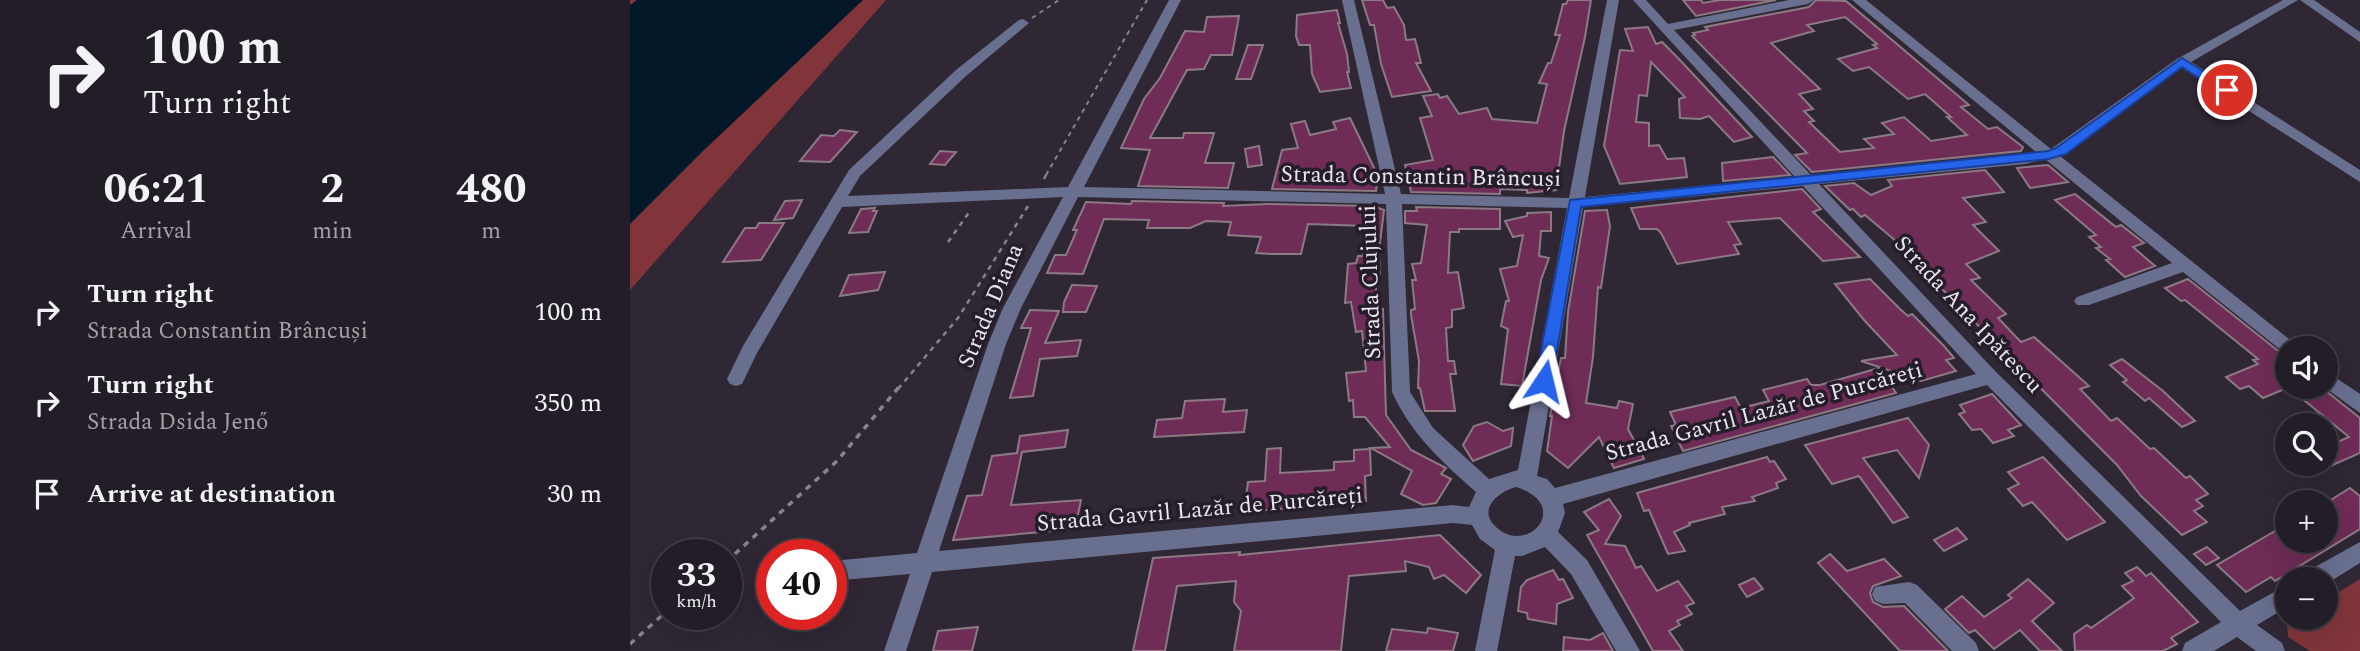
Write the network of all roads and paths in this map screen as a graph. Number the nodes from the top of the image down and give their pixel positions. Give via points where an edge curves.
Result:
1 (1059, 0) edge
2 (1147, 0) edge
3 (1175, 0) edge
4 (1348, 0) edge
5 (1613, 0) edge
6 (1639, 0) edge
7 (1808, 0) edge
8 (1858, 0) edge
9 (2292, 0) edge
10 (2306, 0) edge
11 (1024, 23) joint
12 (1667, 28) junction
13 (2360, 38) edge
14 (2182, 62) junction
15 (2049, 155) junction
16 (2360, 177) edge
17 (1807, 179) junction
18 (1071, 192) junction
19 (1037, 193) junction
20 (992, 194) junction
21 (1394, 198) junction
22 (836, 202) junction
23 (1575, 203) junction
24 (948, 242) dead end
25 (2183, 266) junction
26 (2083, 301) dead end
27 (2275, 338) edge
28 (1990, 377) junction
29 (736, 379) dead end
30 (2338, 388) edge
31 (2360, 405) edge
32 (1526, 480) junction
33 (1488, 490) junction
34 (1551, 498) junction
35 (1479, 517) junction
36 (1546, 534) junction
37 (1506, 545) junction
38 (742, 547) edge
39 (2360, 552) edge
40 (926, 561) junction
41 (2334, 567) edge
42 (847, 569) edge
43 (1883, 594) dead end
44 (2275, 602) edge
45 (2238, 624) junction
46 (651, 625) edge
47 (630, 644) edge
48 (895, 651) edge
49 (1486, 651) edge
50 (1629, 651) edge
51 (1968, 651) edge
52 (2193, 651) edge
53 (2274, 651) edge

1 - 11 path
2 - 19 path
3 - 18 street, Strada Diana
4 - 21 street, Strada Clujului
5 - 23 street
6 - 12 street, Strada Ana Ipătescu
7 - 12 street
8 - 15 street
9 - 14 street, Strada Constantin Brâncuși
10 - 13 street
11 - 22 street via 874,151
12 - 17 street, Strada Ana Ipătescu
14 - 15 street, Strada Constantin Brâncuși via 2061,151
14 - 16 street
15 - 17 street, Strada Constantin Brâncuși
15 - 25 street
17 - 23 street, Strada Constantin Brâncuși
17 - 28 street, Strada Ana Ipătescu
18 - 19 street, Strada Constantin Brâncuși
18 - 21 street, Strada Constantin Brâncuși
18 - 40 street, Strada Diana via 997,344
19 - 20 street, Strada Constantin Brâncuși
19 - 38 path via 941,339 837,461
20 - 22 street, Strada Constantin Brâncuși
20 - 24 path via 972,208
21 - 23 street, Strada Constantin Brâncuși
21 - 33 street, Strada Clujului via 1401,392 1406,408 1423,431
22 - 29 street
23 - 32 street
25 - 26 street
25 - 27 street
28 - 34 street, Strada Gavril Lazăr de Purcăreți
28 - 45 street, Strada Ana Ipătescu
30 - 31 street
32 - 33 street via 1505,480
32 - 34 street
33 - 35 street
34 - 36 street via 1555,516
35 - 37 street via 1488,534
35 - 40 street, Strada Gavril Lazăr de Purcăreți via 1453,514
36 - 37 street via 1528,545
36 - 50 street via 1579,567
37 - 49 street
39 - 41 street
40 - 42 street, Strada Gavril Lazăr de Purcăreți
40 - 48 street, Strada Diana
43 - 51 street via 1909,592
44 - 45 street
45 - 52 street
45 - 53 street, Strada Ana Ipătescu
46 - 47 path

